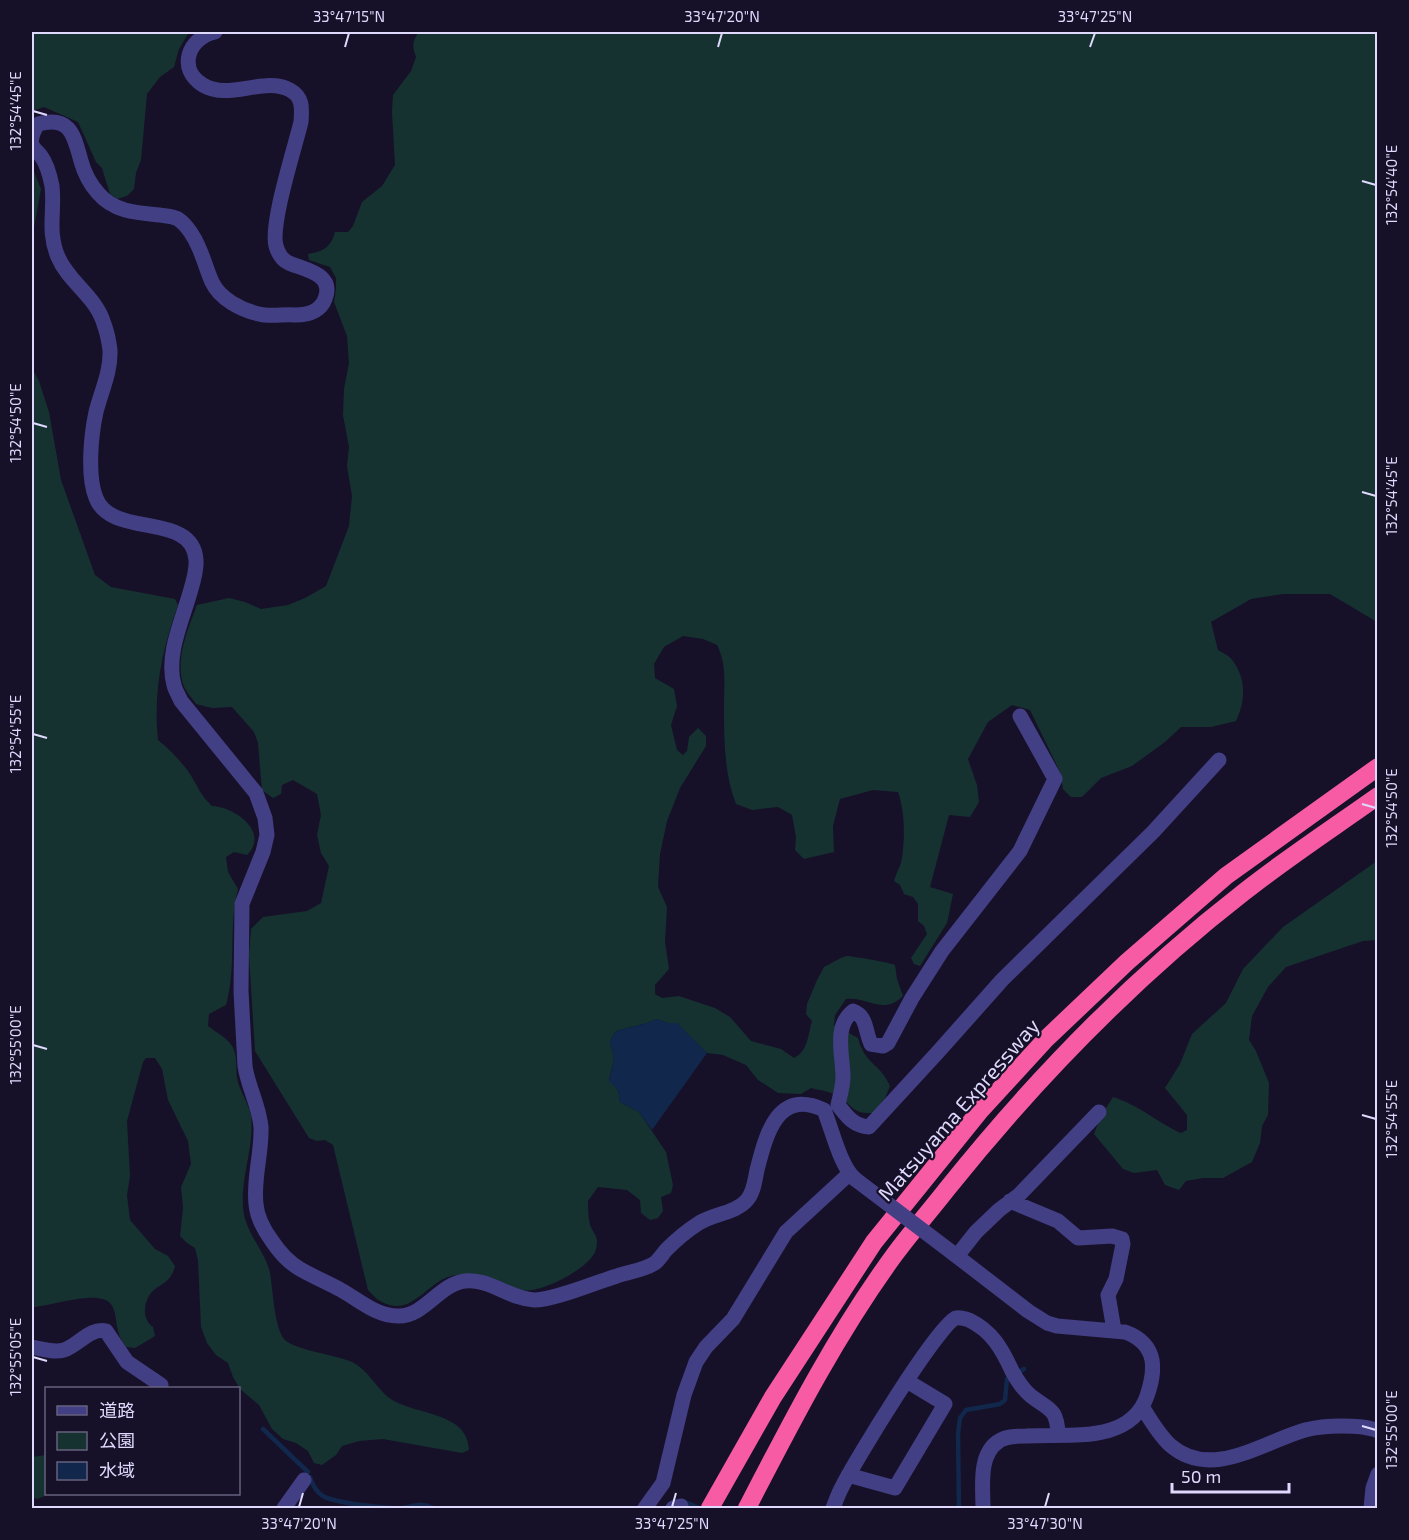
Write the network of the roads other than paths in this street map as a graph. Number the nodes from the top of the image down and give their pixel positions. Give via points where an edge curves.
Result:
1 (215, 32) edge
2 (1020, 716) dead end
3 (1219, 760) dead end
4 (1377, 767) edge
5 (1377, 796) edge
6 (831, 1108) junction
7 (1100, 1112) dead end
8 (852, 1177) junction
9 (1010, 1201) junction
10 (956, 1255) junction
11 (1114, 1330) junction
12 (32, 1347) edge
13 (908, 1381) junction
14 (160, 1385) dead end
15 (1143, 1408) junction
16 (1377, 1431) edge
17 (1058, 1434) junction
18 (1377, 1474) edge
19 (848, 1475) junction
20 (304, 1480) dead end
21 (284, 1509) edge
22 (645, 1509) edge
23 (710, 1509) edge
24 (747, 1509) edge
25 (833, 1509) edge
26 (983, 1509) edge
27 (1371, 1509) edge

1 - 6 street via 204,34 189,51 188,67 205,87 217,90 271,86 293,91 300,99 302,122 275,237 283,259 313,271 324,282 326,299 314,313 261,315 224,297 213,284 196,241 177,219 127,212 99,194 87,177 70,128 58,123 38,124 32,133 32,145 46,165 52,186 52,236 58,257 65,271 97,305 110,350 93,434 92,486 97,501 123,521 171,531 194,546 192,586 174,651 174,684 181,701 256,793 265,818 263,852 242,904 241,992 244,1066 261,1127 256,1204 266,1232 286,1260 385,1314 399,1316 412,1312 453,1284 465,1281 535,1300 657,1262 699,1223 748,1199 764,1142 780,1113 800,1104
2 - 6 street via 1055,779 1020,851 942,951 888,1043 871,1044 860,1013 853,1011 847,1016 841,1032 843,1079
3 - 6 street via 1153,832 1002,980 869,1126 852,1122
4 - 23 highway, Matsuyama Expressway via 1226,876 1046,1039 979,1112 874,1242 773,1398
5 - 24 highway, Matsuyama Expressway via 1244,892 1145,976 1065,1052 995,1129 895,1254 840,1336
6 - 8 street
7 - 9 street
8 - 10 street, bridge
8 - 22 street via 786,1232 734,1319 696,1362 663,1483
9 - 10 street
9 - 11 street via 1058,1221 1078,1238 1122,1239 1116,1279 1108,1295
10 - 11 street via 1039,1319 1057,1326
11 - 15 street via 1136,1336 1146,1345 1151,1358 1153,1372
12 - 14 street via 64,1350 96,1330 106,1331 127,1362
13 - 17 street via 948,1323 965,1318 998,1343 1023,1390 1053,1412
13 - 19 street
13 - 19 street via 945,1404 895,1488
15 - 16 street via 1170,1444 1200,1459 1225,1459 1325,1426
15 - 17 street via 1130,1420 1103,1433
17 - 26 street via 1000,1440 988,1452 983,1473
18 - 27 street
19 - 25 street
20 - 21 street

